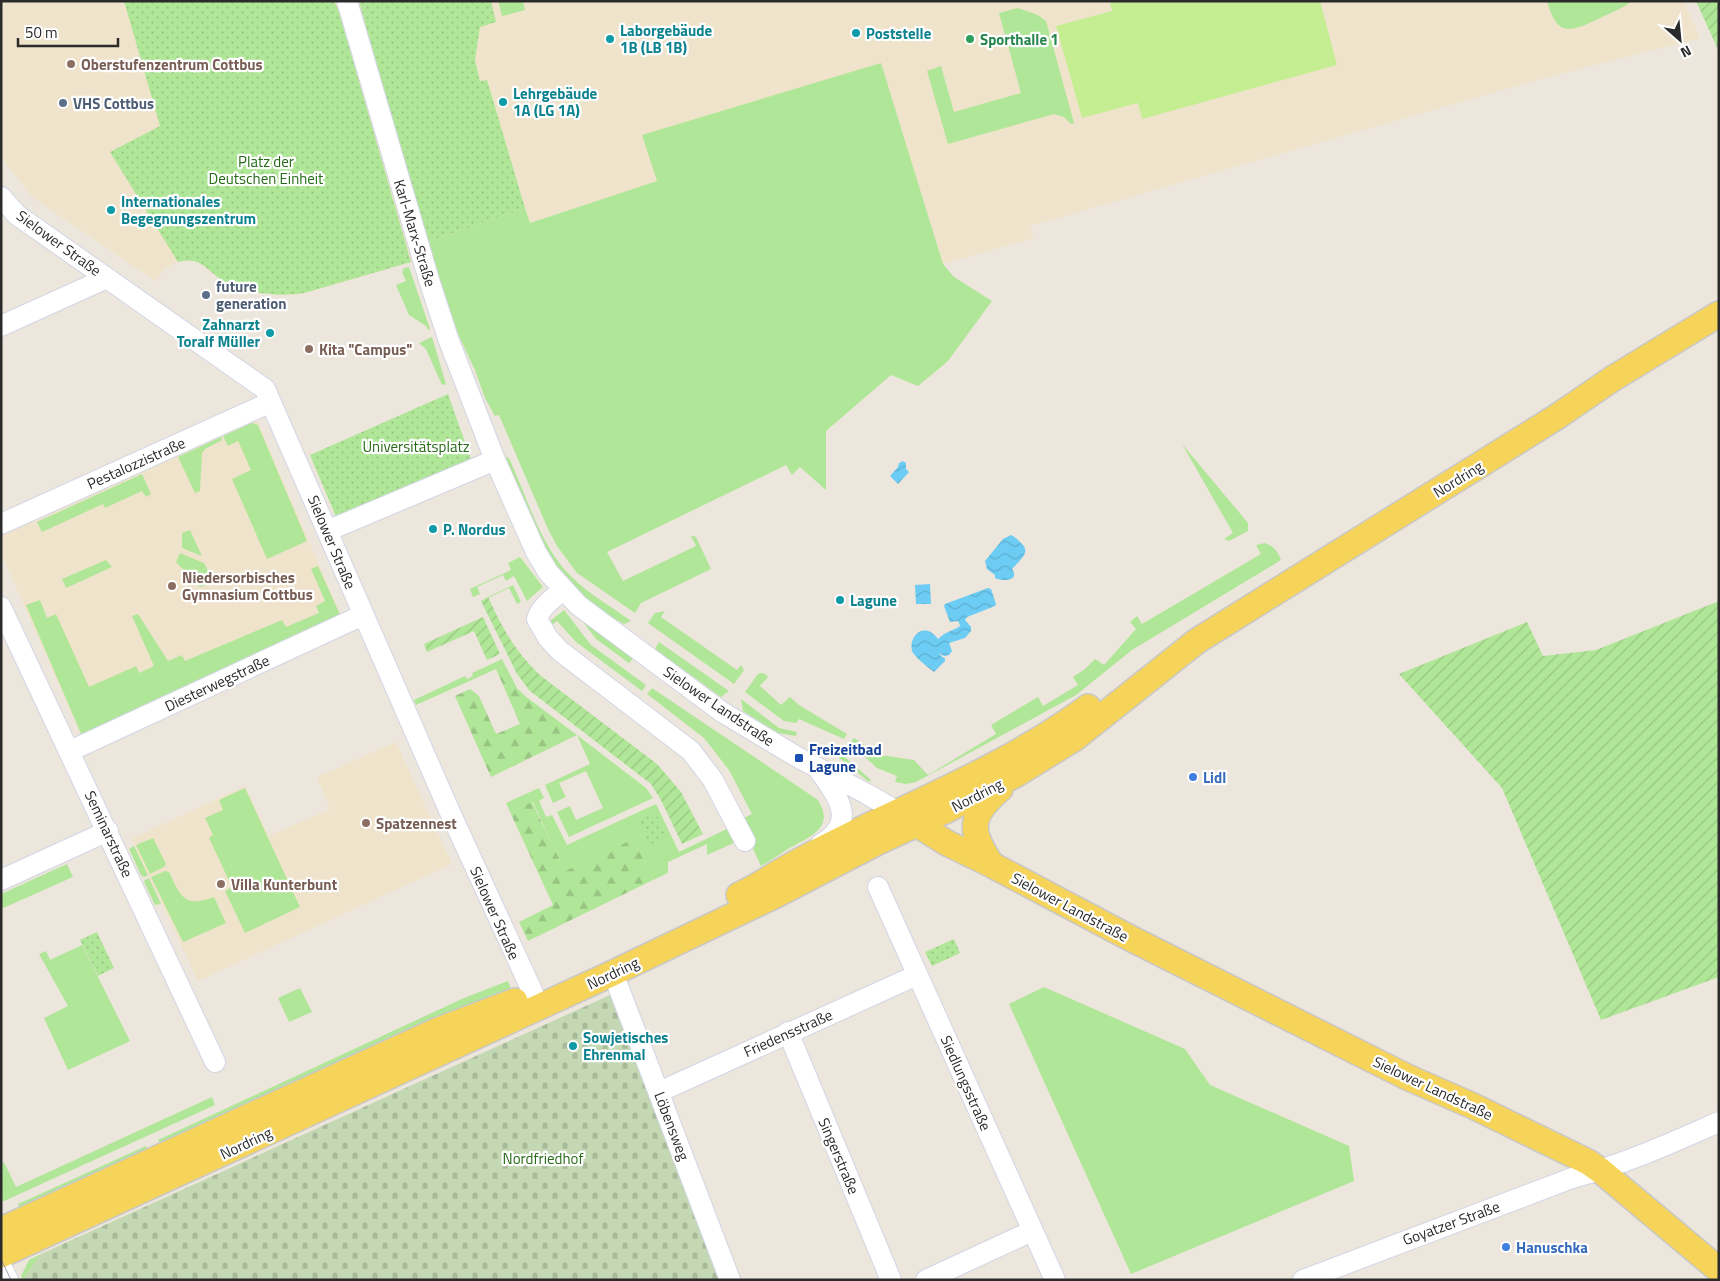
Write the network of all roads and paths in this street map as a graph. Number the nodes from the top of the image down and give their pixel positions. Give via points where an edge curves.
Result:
1 (347, 1) edge
2 (1, 197) edge
3 (107, 278) junction
4 (1719, 314) edge
5 (1, 326) edge
6 (271, 402) junction
7 (495, 460) junction
8 (1, 524) edge
9 (327, 531) junction
10 (563, 590) junction
11 (1, 607) edge
12 (363, 615) junction
13 (1196, 640) junction
14 (70, 751) junction
15 (817, 768) junction
16 (1015, 775) junction
17 (907, 818) junction
18 (108, 831) junction
19 (744, 842) dead end
20 (992, 865) junction
21 (778, 873) junction
22 (1, 880) edge
23 (878, 887) dead end
24 (613, 973) junction
25 (917, 975) junction
26 (533, 993) junction
27 (788, 1032) junction
28 (216, 1062) dead end
29 (659, 1092) junction
30 (1719, 1122) edge
31 (1601, 1170) junction
32 (1, 1230) edge
33 (1032, 1231) junction
34 (1, 1255) edge
35 (1, 1266) edge
36 (1719, 1270) edge
37 (8, 1280) edge
38 (730, 1280) edge
39 (891, 1280) edge
40 (926, 1280) edge
41 (1055, 1280) edge
42 (1302, 1280) edge

1 - 7 street, Karl-Marx-Straße via 429,280
2 - 3 street, Sielower Straße via 17,215
3 - 5 street
3 - 6 street, Sielower Straße via 265,389
4 - 13 main road, Nordring
6 - 8 street, Pestalozzistraße
6 - 9 street, Sielower Straße
7 - 9 street
7 - 10 street, Sielower Landstraße via 536,552
9 - 12 street, Sielower Straße
10 - 15 street, Sielower Landstraße via 578,605 722,712
10 - 19 street via 538,614 537,619 548,638 691,751 713,780
11 - 14 street, Seminarstraße
12 - 14 street, Diesterwegstraße
12 - 26 street, Sielower Straße
13 - 16 main road, Nordring via 1075,738
13 - 17 main road, Nordring via 1163,655 1066,724 935,796
14 - 18 street, Seminarstraße
15 - 17 street, Sielower Landstraße
15 - 21 street via 838,800 842,821 826,841
16 - 17 main road, Nordring via 947,810
16 - 20 main road via 978,812 974,824 978,843
17 - 20 main road, Sielower Landstraße via 947,843
17 - 21 main road, Nordring
17 - 24 main road, Nordring via 776,895
18 - 22 street
18 - 28 street, Seminarstraße
20 - 31 main road, Sielower Landstraße via 1130,938
21 - 26 main road, Nordring via 754,888
23 - 25 street, Siedlungsstraße
24 - 29 street, Löbensweg
24 - 34 main road, Nordring
25 - 27 street, Friedensstraße
25 - 33 street, Siedlungsstraße
26 - 32 main road, Nordring via 436,1031
27 - 29 street, Friedensstraße
27 - 39 street, Singerstraße
29 - 38 street, Löbensweg
30 - 31 street, Goyatzer Straße
31 - 36 main road, Sielower Landstraße
31 - 42 street, Goyatzer Straße via 1572,1178
33 - 40 street
33 - 41 street, Siedlungsstraße
35 - 37 street

